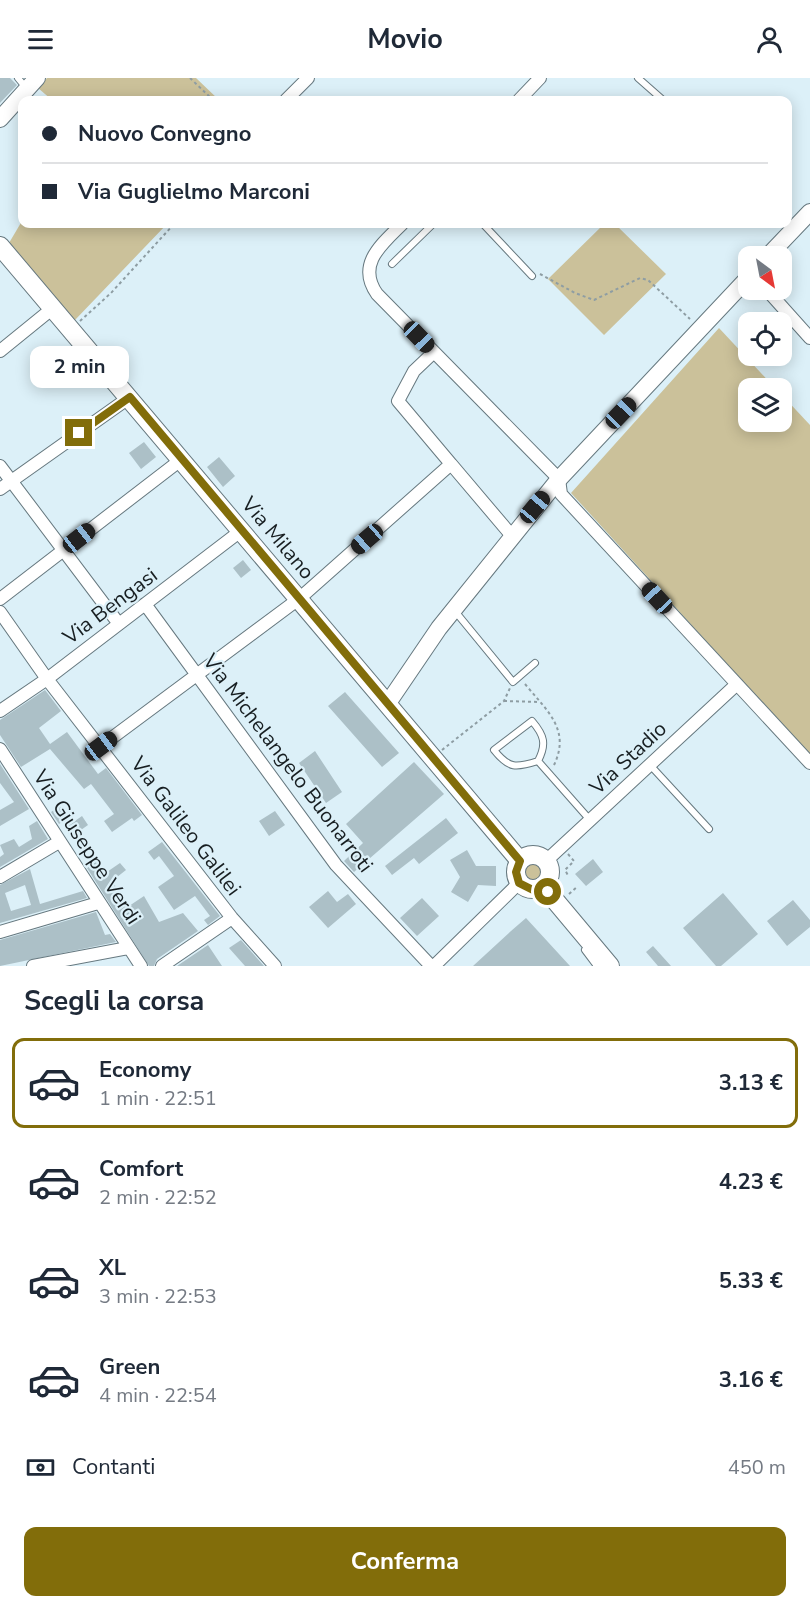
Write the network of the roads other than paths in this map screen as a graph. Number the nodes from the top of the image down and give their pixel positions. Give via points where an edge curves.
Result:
1 (308, 78) edge
2 (540, 78) edge
3 (638, 78) edge
4 (28, 82) edge
5 (290, 96) edge
6 (523, 96) edge
7 (658, 96) edge
8 (0, 119) edge
9 (810, 212) edge
10 (398, 228) edge
11 (429, 228) edge
12 (487, 228) edge
13 (0, 246) edge
14 (778, 246) edge
15 (392, 264) dead end
16 (532, 276) road end
17 (738, 289) edge
18 (776, 300) edge
19 (53, 308) junction
20 (810, 338) edge
21 (0, 351) edge
22 (434, 352) junction
23 (130, 397) junction
24 (182, 459) junction
25 (451, 464) junction
26 (0, 466) edge
27 (559, 479) junction
28 (12, 481) junction
29 (0, 489) edge
30 (242, 530) junction
31 (512, 536) junction
32 (62, 552) junction
33 (300, 598) junction
34 (0, 599) edge
35 (145, 604) junction
36 (453, 609) junction
37 (0, 612) edge
38 (118, 624) junction
39 (535, 663) dead end
40 (196, 675) junction
41 (47, 679) junction
42 (737, 684) junction
43 (388, 703) junction
44 (0, 711) edge
45 (101, 746) junction
46 (0, 749) edge
47 (538, 761) junction
48 (810, 764) edge
49 (650, 765) junction
50 (591, 820) junction
51 (709, 829) dead end
52 (59, 842) junction
53 (520, 861) junction
54 (546, 861) junction
55 (0, 877) edge
56 (519, 883) junction
57 (543, 886) junction
58 (98, 903) junction
59 (567, 914) junction
60 (232, 918) junction
61 (0, 932) edge
62 (128, 948) junction
63 (33, 966) edge
64 (141, 966) edge
65 (162, 966) edge
66 (275, 966) edge
67 (433, 966) edge
68 (597, 966) edge
69 (610, 966) edge

1 - 5 street
2 - 6 street
3 - 7 lane
4 - 8 street
9 - 14 street
10 - 22 street via 375,251 368,272 371,284
11 - 15 lane
12 - 16 lane
13 - 19 main road, Via Milano
17 - 27 street
18 - 20 street
19 - 21 street
19 - 23 main road, Via Milano
22 - 25 street via 414,370 398,401
22 - 27 street
23 - 24 main road, Via Milano
23 - 28 street
24 - 30 main road, Via Milano
24 - 32 street
25 - 31 street
25 - 33 street
26 - 28 street
27 - 31 street
27 - 42 street via 561,494
28 - 29 street
28 - 32 street
30 - 33 main road, Via Milano
30 - 35 street, Via Bengasi
31 - 36 street
32 - 34 street
32 - 38 street
33 - 40 street
33 - 43 main road, Via Milano
35 - 38 street, Via Bengasi
35 - 40 street, Via Michelangelo Buonarroti
36 - 39 lane via 513,682
36 - 43 street
37 - 41 street, Via Galileo Galilei
38 - 41 street, Via Bengasi
40 - 45 street
40 - 67 street, Via Michelangelo Buonarroti via 336,865
41 - 44 street, Via Bengasi
41 - 45 street, Via Galileo Galilei
42 - 48 street
42 - 49 street, Via Stadio
43 - 53 main road, Via Milano
45 - 60 street, Via Galileo Galilei
46 - 52 street, Via Giuseppe Verdi
47 - 47 lane via 545,748 542,733 532,721 494,750 503,761 518,767
47 - 50 lane
49 - 50 street, Via Stadio
49 - 51 lane
50 - 54 street, Via Stadio
52 - 55 street
52 - 58 street, Via Giuseppe Verdi
53 - 54 main road via 536,855
53 - 56 main road via 516,872
54 - 57 main road via 550,872
56 - 57 main road via 533,890
56 - 67 street
57 - 59 main road
58 - 61 street
58 - 62 street, Via Giuseppe Verdi
59 - 68 lane
59 - 69 main road
60 - 65 street
60 - 66 street, Via Galileo Galilei
62 - 63 street
62 - 64 street, Via Giuseppe Verdi

